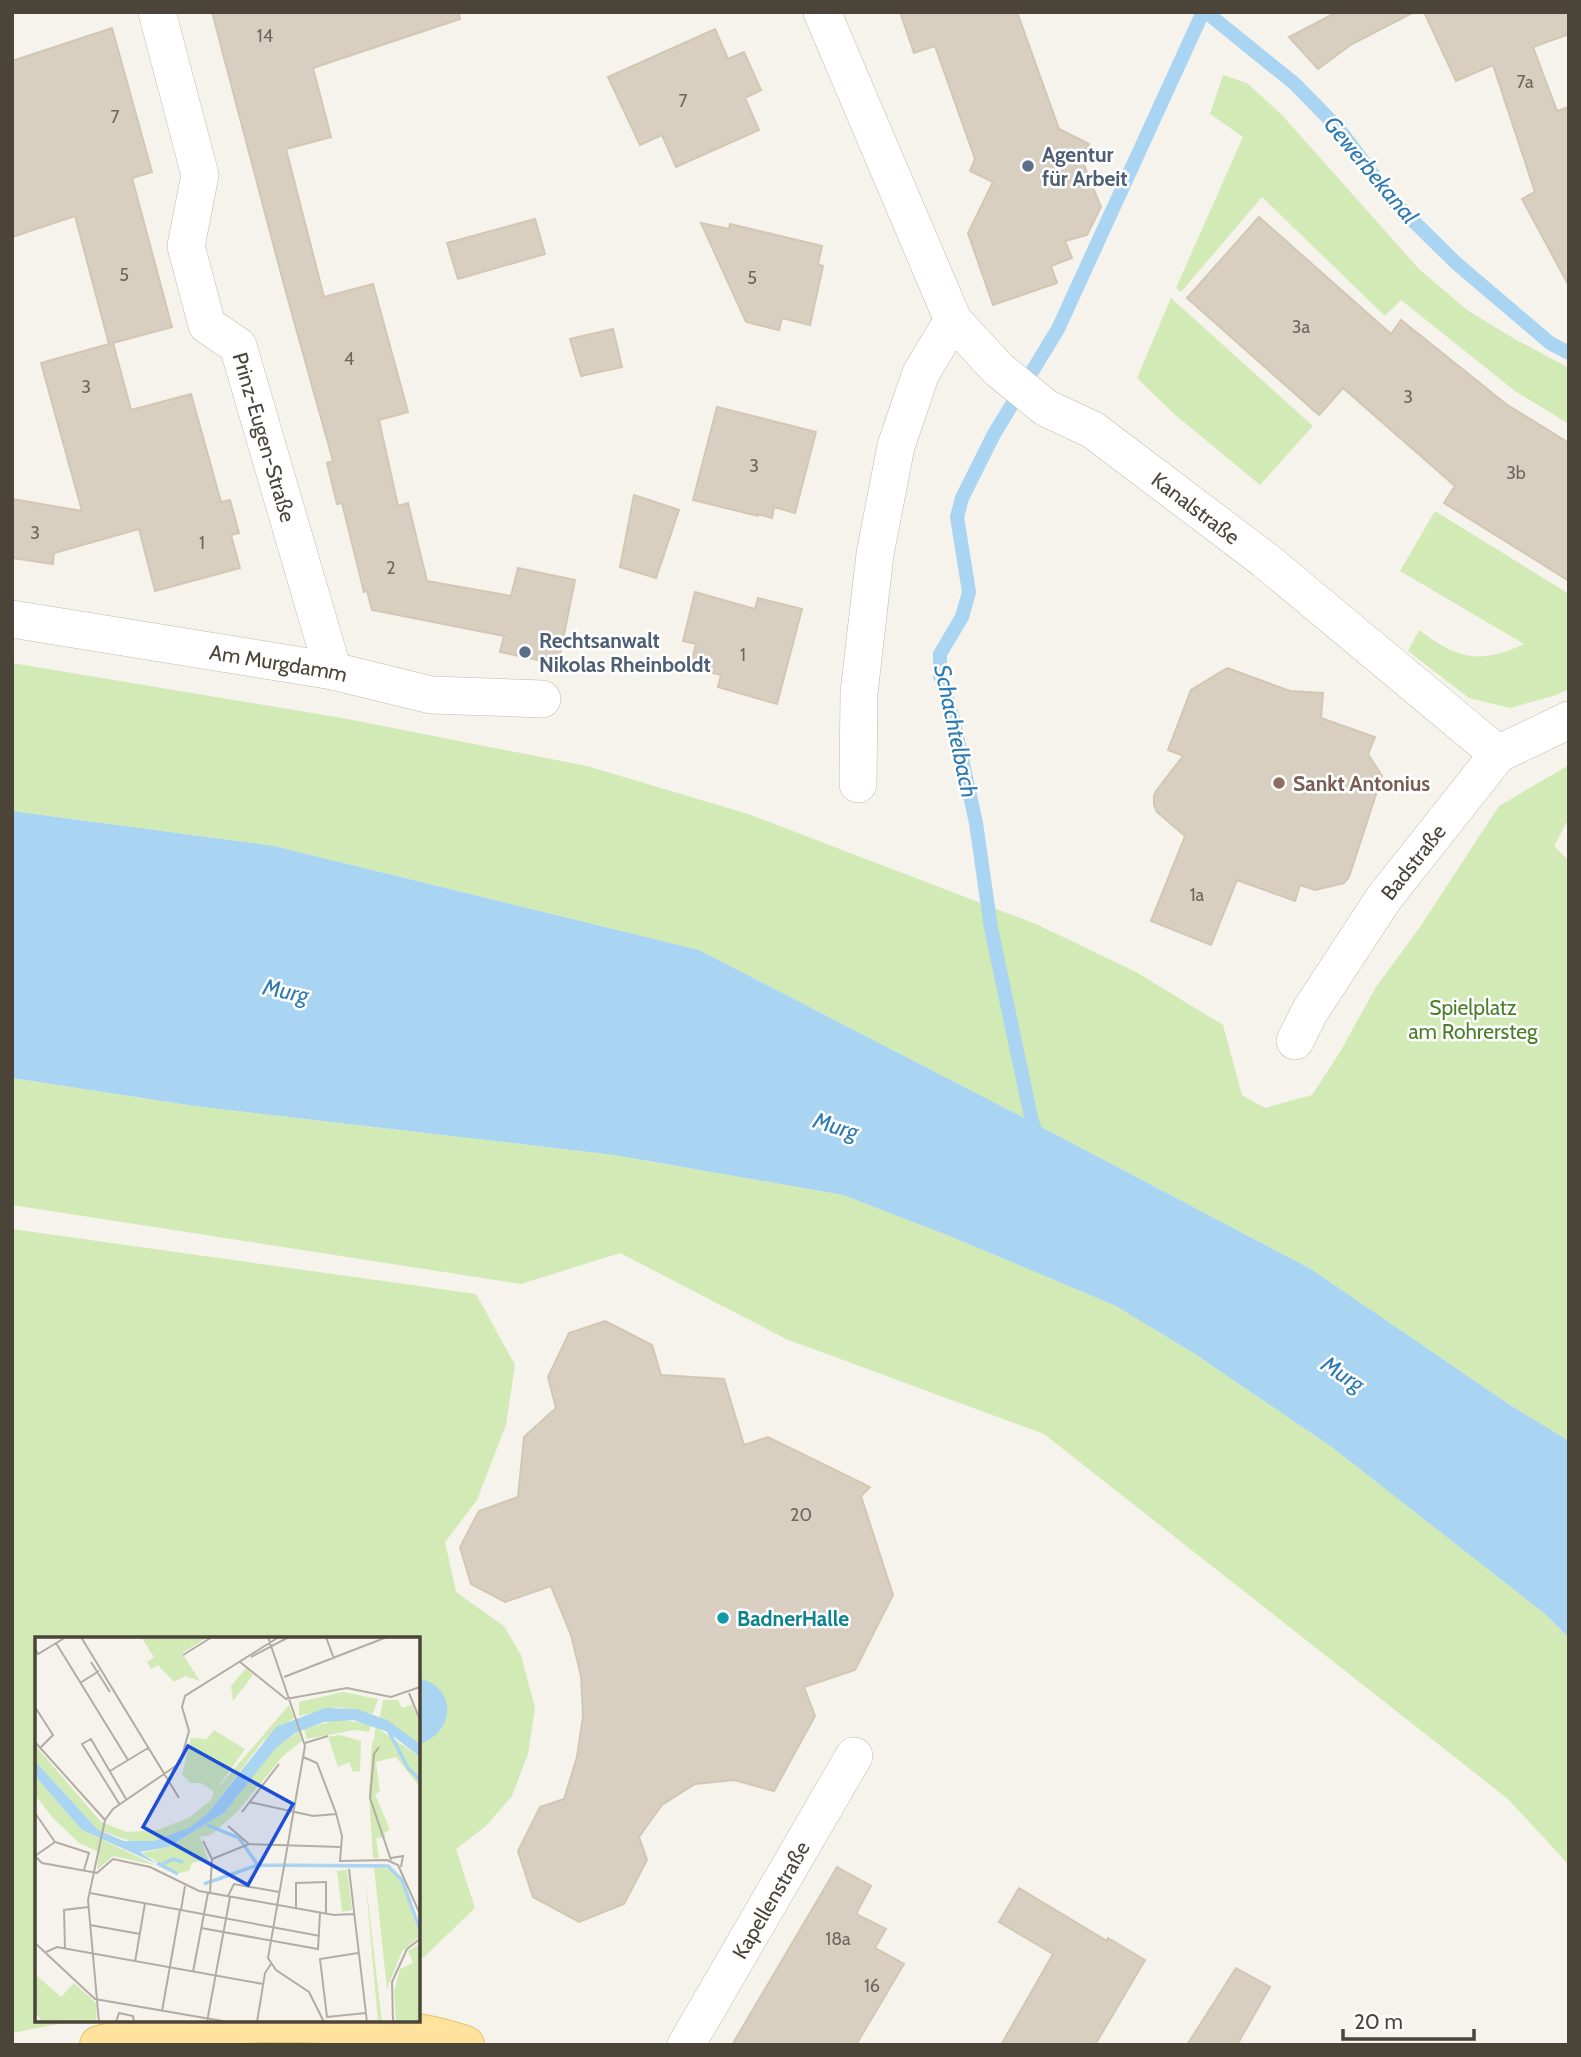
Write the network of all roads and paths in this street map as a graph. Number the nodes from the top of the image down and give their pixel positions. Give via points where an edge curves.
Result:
1 (157, 12) edge
2 (822, 12) edge
3 (953, 320) junction
4 (12, 619) edge
5 (333, 671) junction
6 (542, 699) dead end
7 (1569, 720) edge
8 (1498, 754) junction
9 (858, 783) dead end
10 (1295, 1041) dead end
11 (854, 1756) dead end
12 (99, 2045) edge
13 (465, 2045) edge
14 (686, 2045) edge

1 - 5 street, Prinz-Eugen-Straße via 200,175 186,246 207,325 238,346
2 - 3 street, Kanalstraße
3 - 8 street, Kanalstraße via 998,369 1046,408 1093,430 1265,560
3 - 9 street via 921,373 896,446 875,554 860,680
4 - 5 street, Am Murgdamm
5 - 6 street, Am Murgdamm via 431,695
7 - 8 street, Badstraße
8 - 10 street, Badstraße via 1384,898
11 - 14 street, Kapellenstraße
12 - 13 main road via 177,2028 277,2023 387,2028

